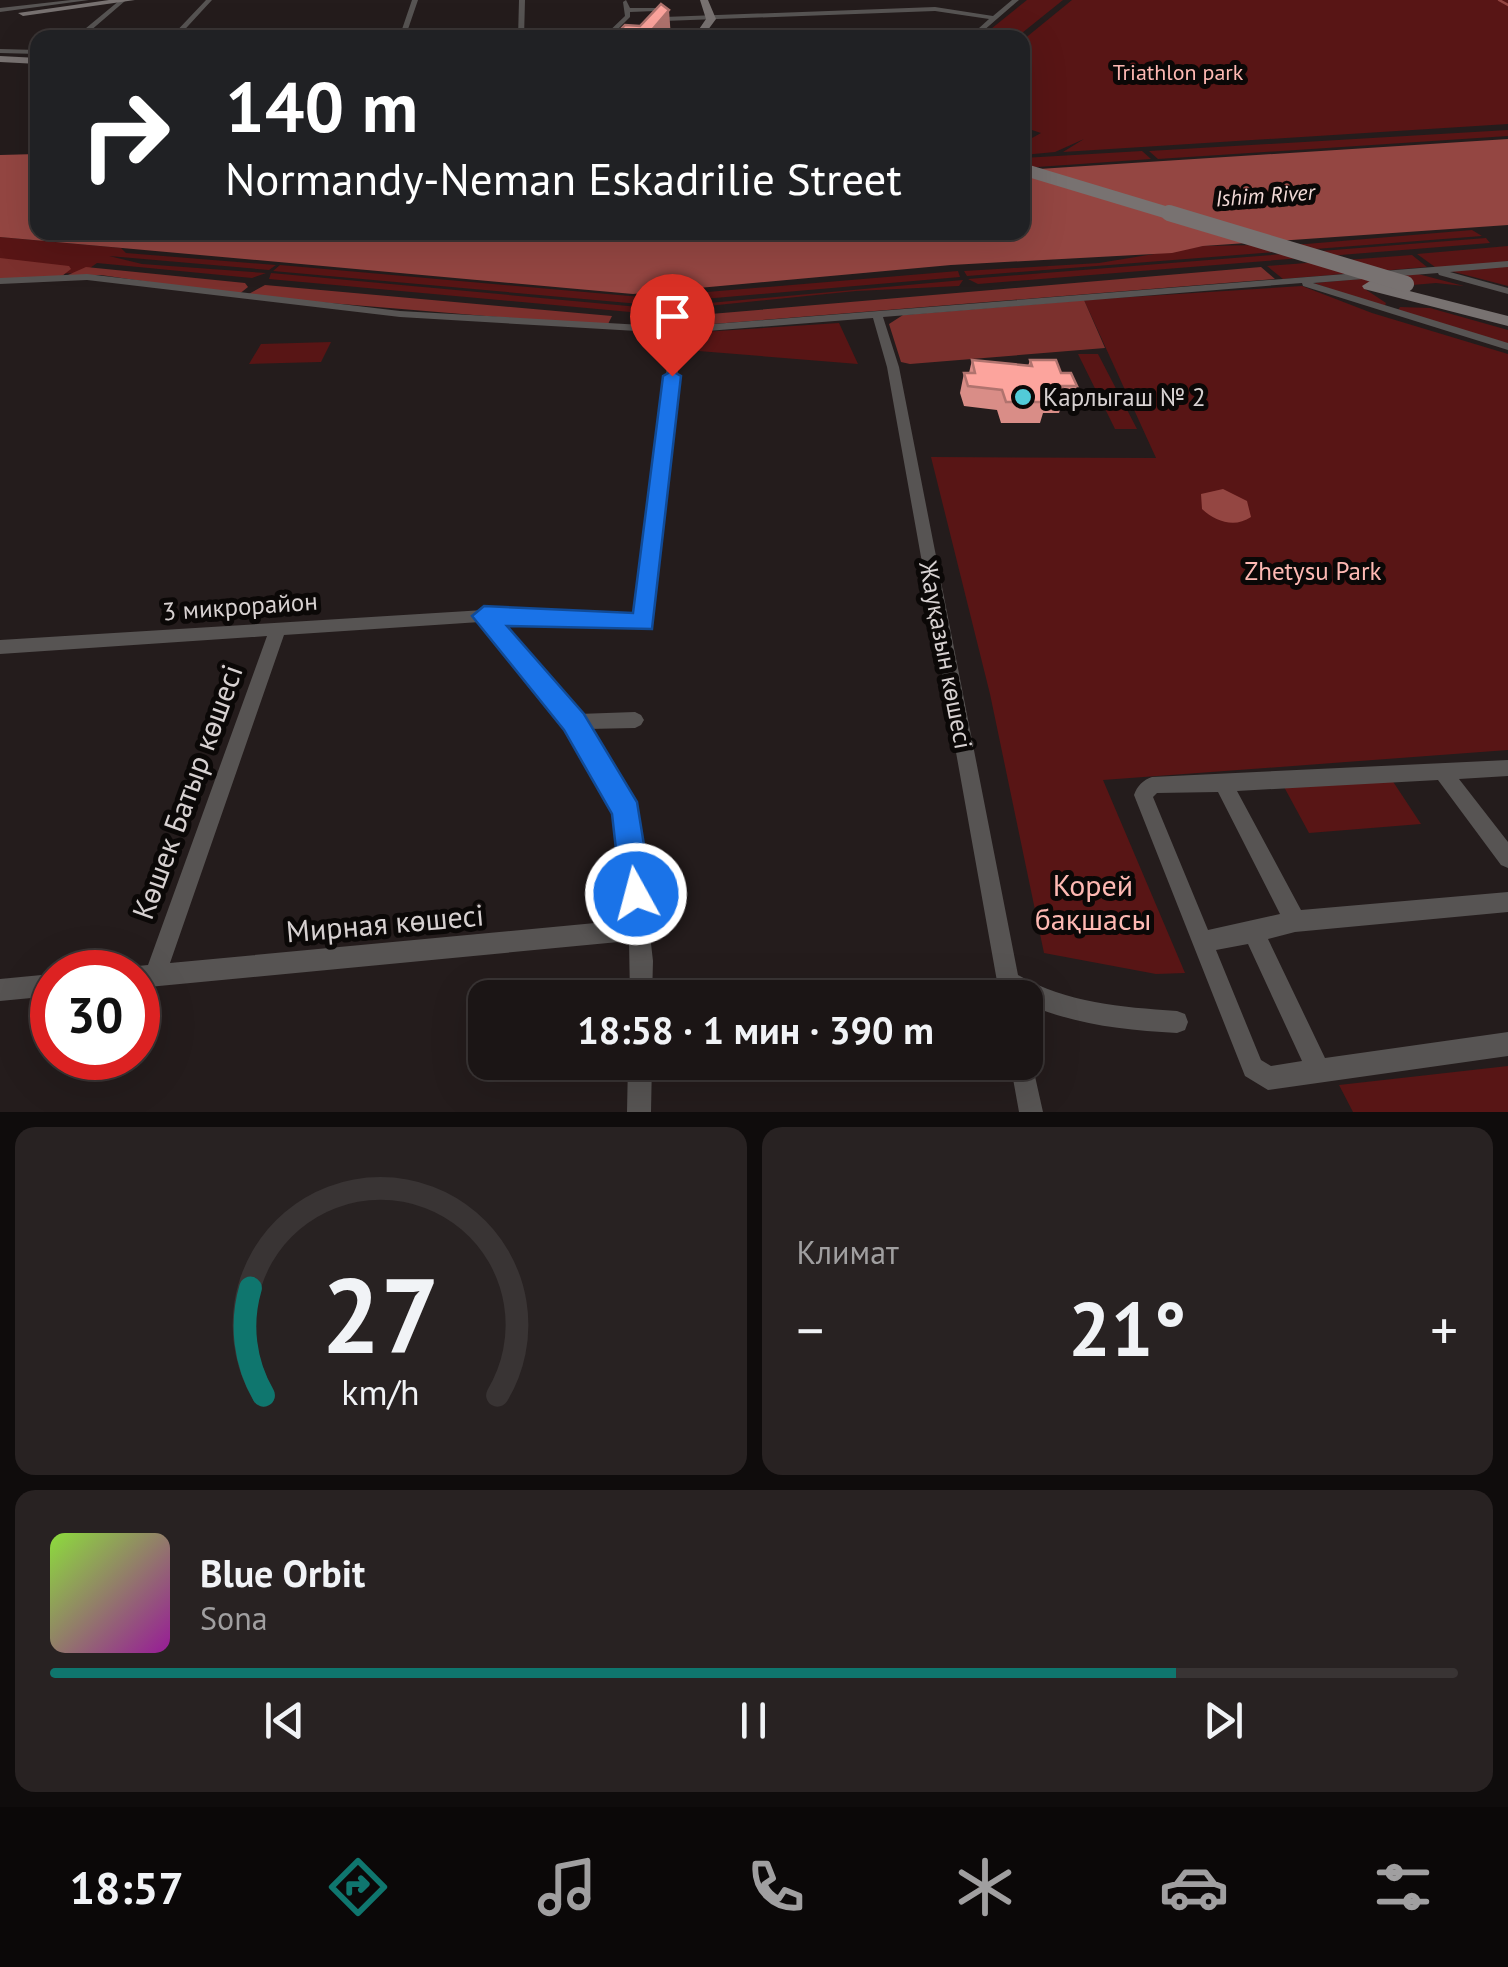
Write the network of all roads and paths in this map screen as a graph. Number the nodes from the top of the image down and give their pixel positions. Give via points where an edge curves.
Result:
1 (86, 0) edge
2 (131, 0) edge
3 (209, 0) edge
4 (416, 0) edge
5 (522, 0) edge
6 (626, 0) edge
7 (704, 0) edge
8 (818, 0) edge
9 (925, 0) edge
10 (1016, 0) edge
11 (122, 1) edge
12 (30, 6) edge
13 (935, 8) junction
14 (0, 10) edge
15 (628, 10) junction
16 (829, 14) junction
17 (993, 18) junction
18 (662, 19) junction
19 (711, 19) junction
20 (0, 22) edge
21 (87, 30) edge
22 (181, 30) edge
23 (405, 30) edge
24 (520, 30) edge
25 (614, 30) edge
26 (652, 30) edge
27 (703, 30) edge
28 (979, 30) edge
29 (0, 54) edge
30 (30, 56) edge
31 (1030, 171) edge
32 (1030, 181) edge
33 (1508, 264) edge
34 (1434, 270) junction
35 (1298, 280) junction
36 (0, 281) edge
37 (1508, 291) edge
38 (1508, 311) edge
39 (876, 314) junction
40 (1508, 322) edge
41 (677, 330) junction
42 (1508, 346) edge
43 (484, 616) junction
44 (278, 629) junction
45 (0, 647) edge
46 (635, 720) dead end
47 (574, 722) junction
48 (1508, 768) edge
49 (1440, 770) junction
50 (1223, 783) junction
51 (1508, 858) edge
52 (1508, 902) edge
53 (1295, 921) junction
54 (637, 930) junction
55 (1254, 932) junction
56 (1204, 942) junction
57 (156, 950) edge
58 (160, 975) edge
59 (640, 980) edge
60 (1008, 980) edge
61 (30, 987) edge
62 (0, 990) edge
63 (1043, 1003) edge
64 (1177, 1022) dead end
65 (1508, 1044) edge
66 (1318, 1072) junction
67 (639, 1080) edge
68 (1025, 1080) edge
69 (638, 1112) edge
70 (1031, 1112) edge

1 - 12 street
2 - 11 main road
3 - 22 street
4 - 23 street
5 - 24 street
6 - 15 street
7 - 19 main road
8 - 16 street
9 - 13 street
10 - 17 street
11 - 12 main road
11 - 21 street
12 - 14 street
12 - 20 main road
13 - 16 street
13 - 17 street
15 - 18 street via 658,9
15 - 25 street
16 - 19 street
17 - 28 street
18 - 19 street
18 - 26 street
19 - 27 main road
29 - 30 main road
31 - 38 main road, bridge
32 - 40 main road
33 - 34 street
34 - 35 street
34 - 37 street
35 - 39 street
35 - 42 street
36 - 41 street via 88,278 400,314
39 - 41 street
39 - 60 street, Жауқазын көшесі via 893,367
41 - 43 street, 3 микрорайон via 644,623
43 - 44 street, 3 микрорайон
43 - 47 street
44 - 45 street, 3 микрорайон
44 - 57 street, Көшек Батыр көшесі
46 - 47 street
47 - 54 street via 626,812
48 - 49 street
49 - 50 street
49 - 51 street
50 - 53 street
50 - 56 street via 1152,784 1144,795
52 - 53 street
53 - 55 street
54 - 58 street, Мирная көшесі
54 - 59 street
55 - 56 street
55 - 66 street
56 - 66 street via 1252,1068 1268,1078
61 - 62 street
63 - 64 street
65 - 66 street
67 - 69 street
68 - 70 street

